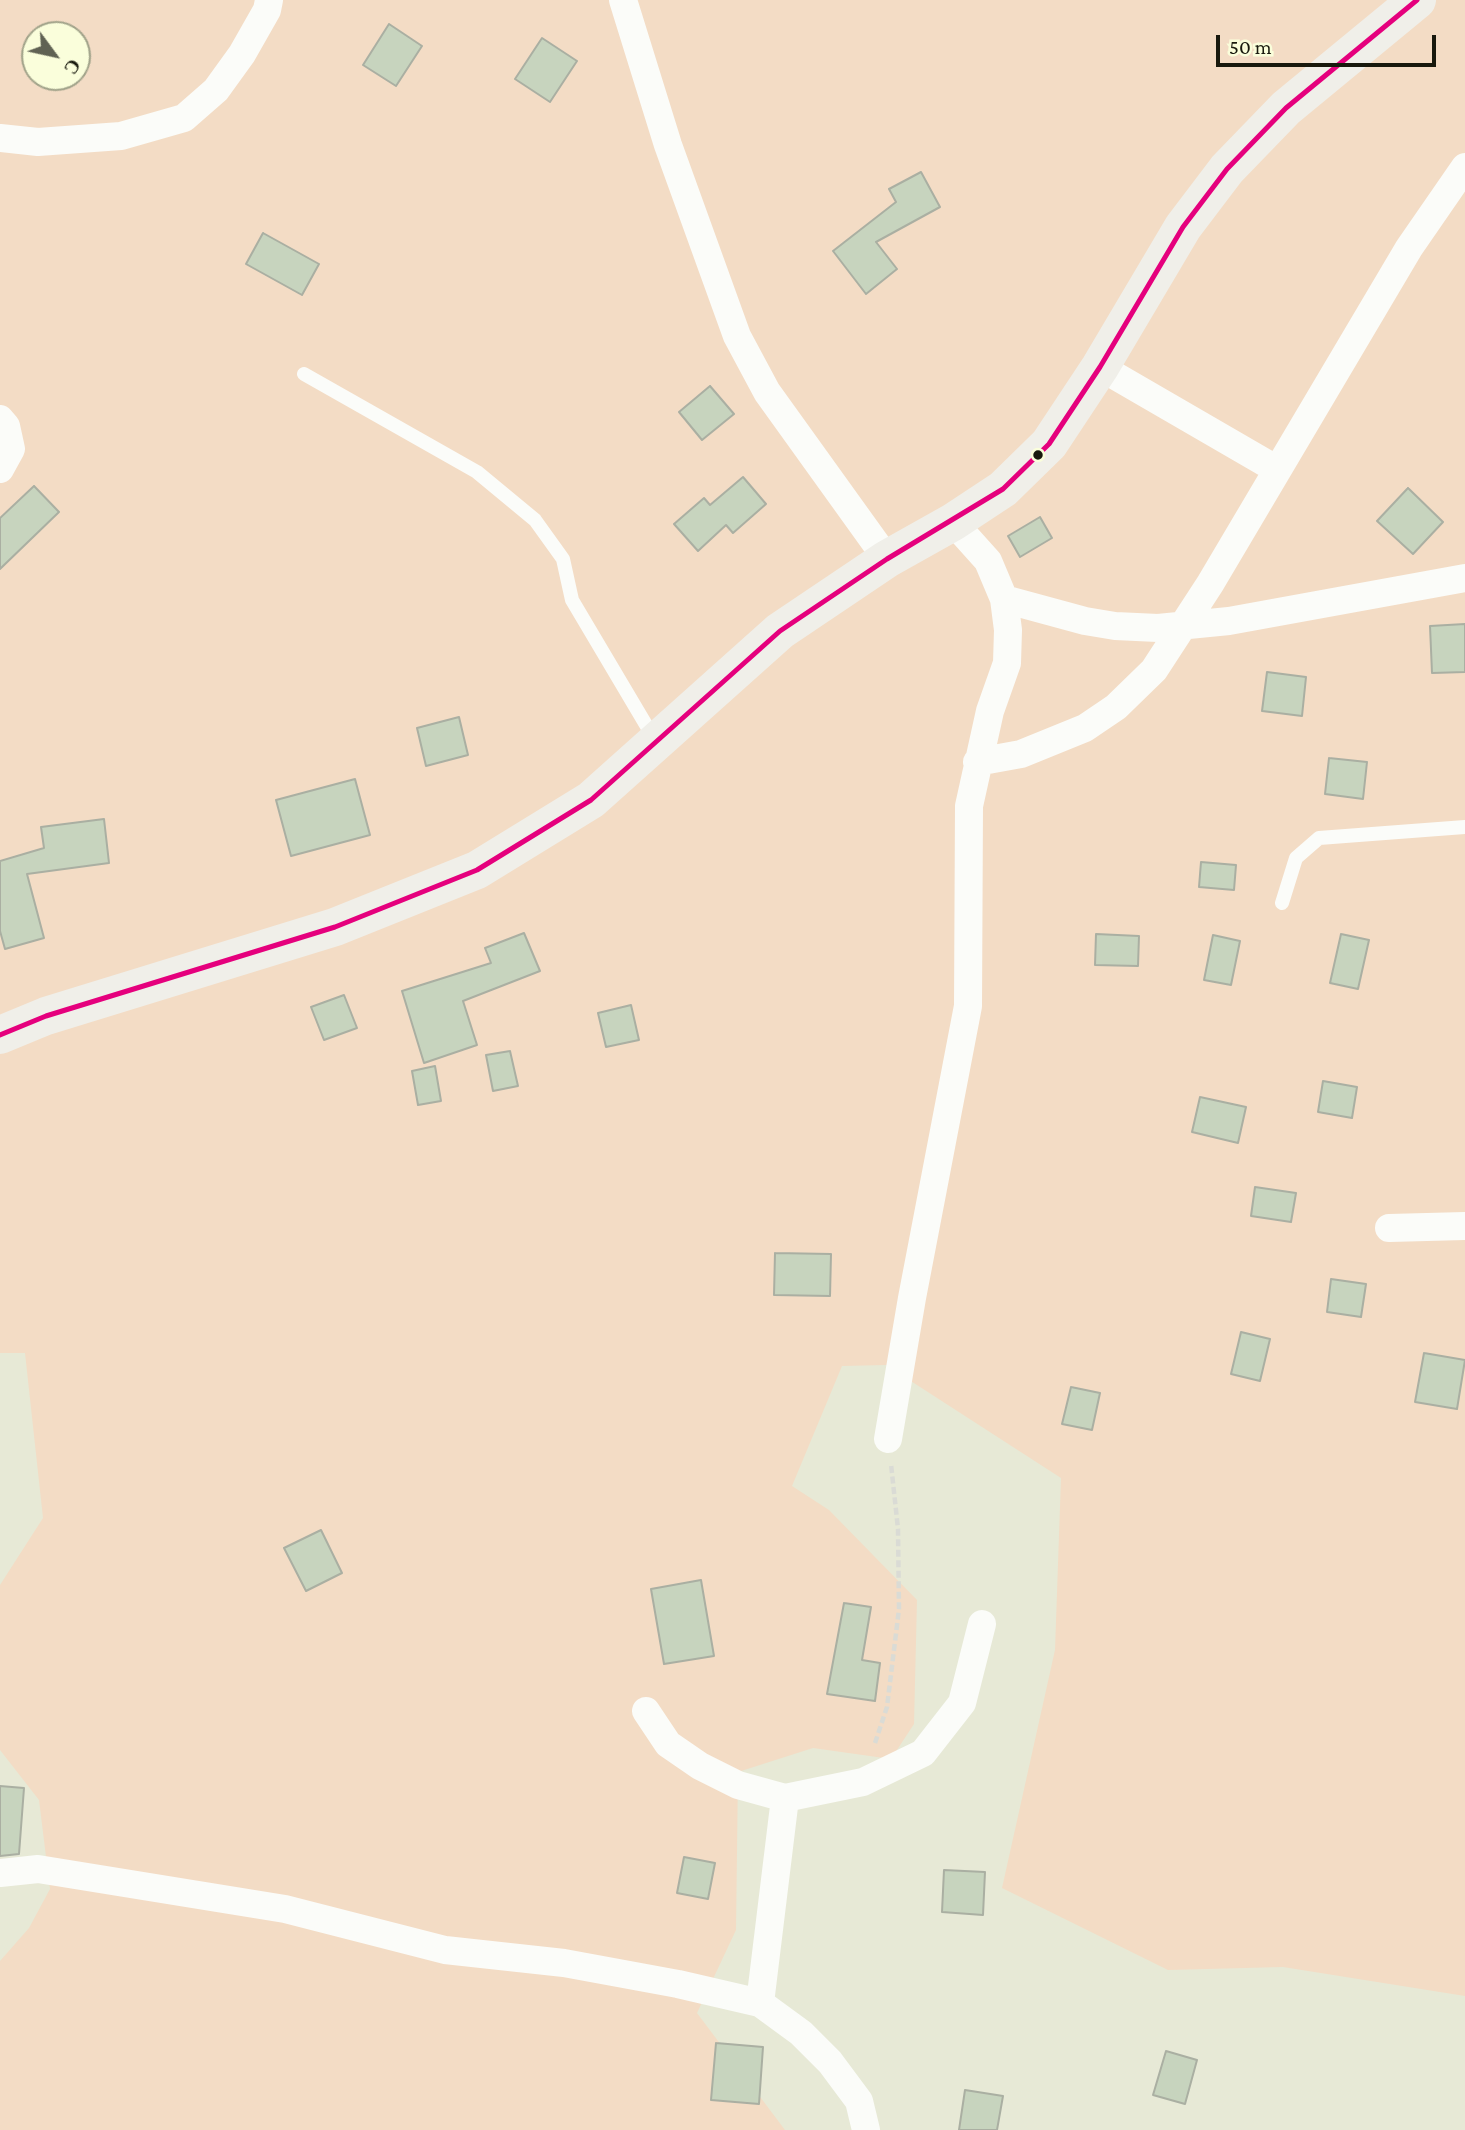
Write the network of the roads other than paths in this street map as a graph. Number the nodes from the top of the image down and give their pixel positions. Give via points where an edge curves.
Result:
1 (269, 0) edge
2 (623, 0) edge
3 (1417, 0) edge
4 (0, 138) edge
5 (1465, 167) edge
6 (1100, 367) junction
7 (304, 374) dead end
8 (0, 419) edge
9 (0, 469) edge
10 (1276, 469) junction
11 (953, 522) junction
12 (887, 559) junction
13 (1465, 578) edge
14 (1004, 599) junction
15 (1184, 627) junction
16 (656, 741) junction
17 (976, 762) junction
18 (1465, 827) edge
19 (1282, 903) dead end
20 (0, 1035) edge
21 (1465, 1226) edge
22 (1389, 1228) dead end
23 (888, 1439) road end
24 (982, 1624) dead end
25 (646, 1711) dead end
26 (785, 1798) junction
27 (0, 1873) edge
28 (760, 2003) junction
29 (866, 2130) edge

1 - 4 street via 242,54 216,90 184,118 121,136 38,142
2 - 12 street via 668,145 737,336 767,392
3 - 6 main road via 1286,108 1227,169 1183,227
5 - 10 street via 1409,248
6 - 10 street
6 - 11 main road via 1049,444 1003,489
7 - 16 lane via 477,472 535,520 564,559 572,600
8 - 9 street via 11,449
10 - 15 street
11 - 12 main road
11 - 14 street via 988,561
12 - 16 main road via 780,631
13 - 15 street
14 - 15 street via 1115,626
14 - 17 street via 1007,663
15 - 17 street via 1154,670 1116,707 1085,728 1021,754
16 - 20 main road via 591,800 477,870 335,927 46,1016
17 - 23 street via 967,840 968,1006
18 - 19 lane via 1320,838 1296,858
21 - 22 street
24 - 26 street via 962,1703 923,1753 863,1782
25 - 26 street via 668,1744 700,1766 738,1786
26 - 28 street
27 - 28 street via 38,1869 271,1907 445,1950 564,1963
28 - 29 street via 831,2062 859,2101

